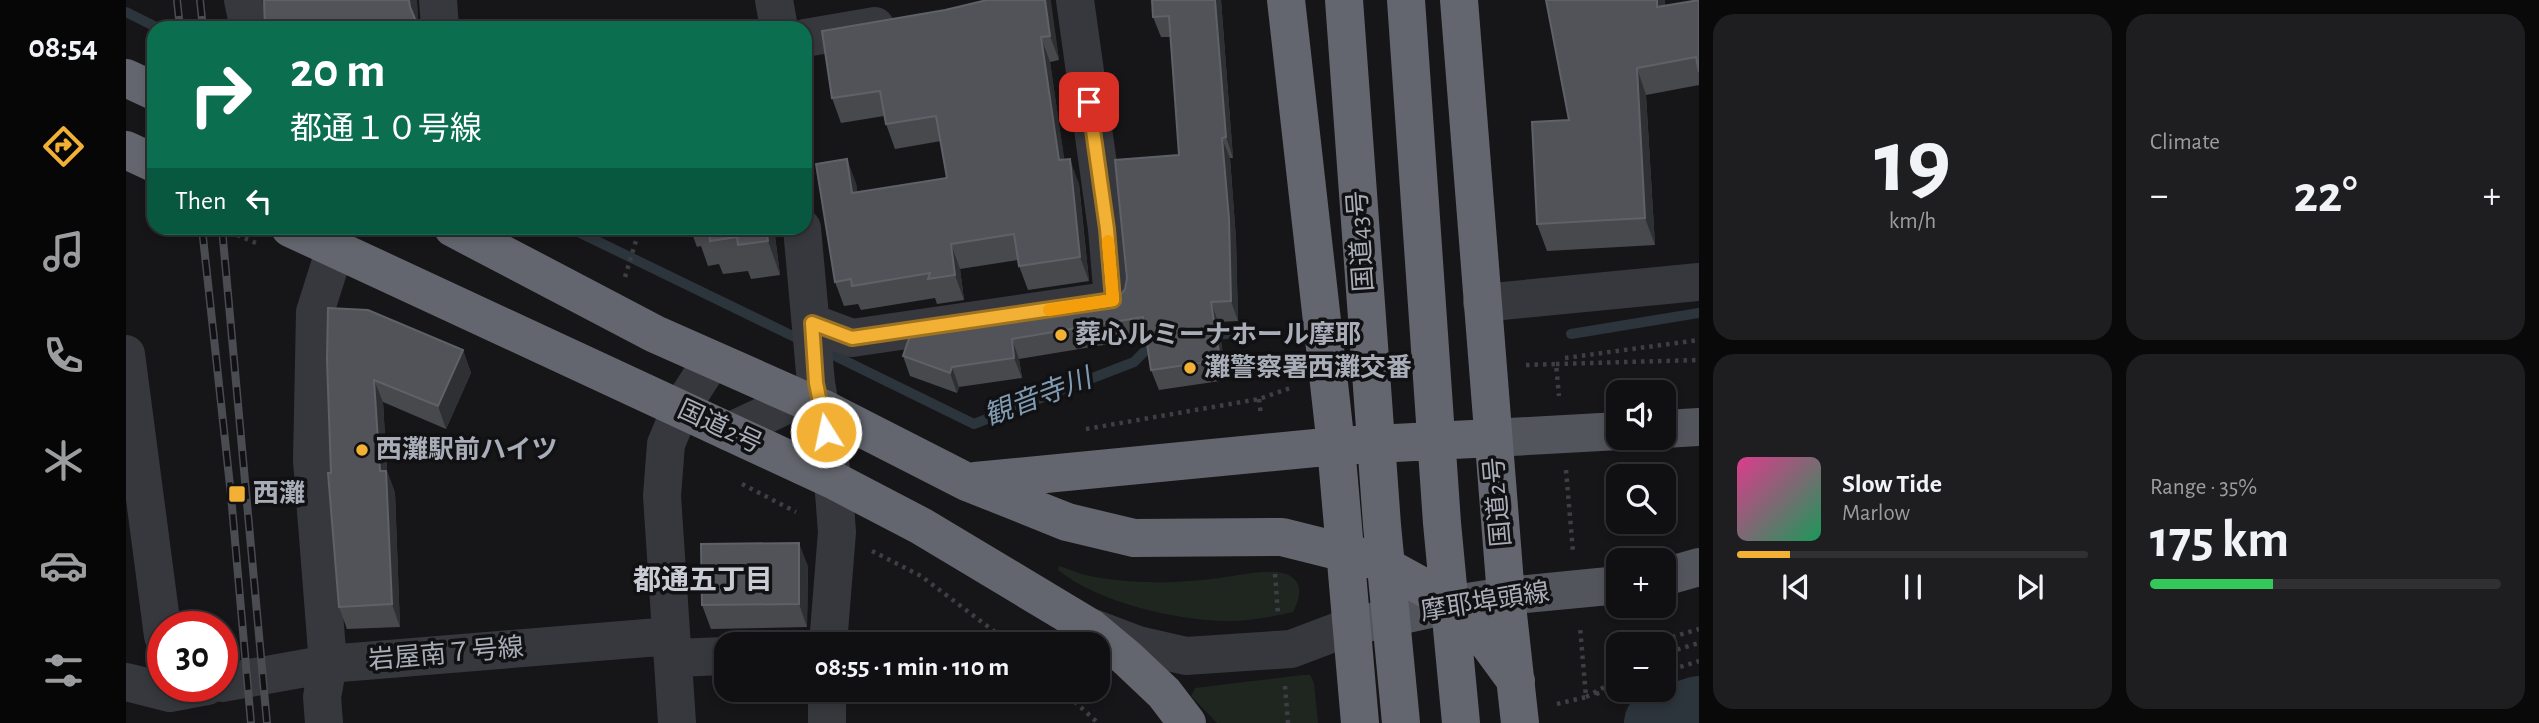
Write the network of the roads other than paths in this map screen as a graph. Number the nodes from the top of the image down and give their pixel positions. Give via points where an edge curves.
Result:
1 (243, 0) edge
2 (438, 0) edge
3 (774, 0) edge
4 (1075, 0) edge
5 (1286, 0) edge
6 (1343, 0) edge
7 (1406, 0) edge
8 (1459, 0) edge
9 (910, 19) edge
10 (248, 21) edge
11 (440, 21) edge
12 (778, 21) edge
13 (812, 37) edge
14 (126, 78) edge
15 (147, 88) edge
16 (126, 150) edge
17 (147, 160) edge
18 (305, 235) edge
19 (466, 235) edge
20 (803, 235) edge
21 (335, 249) junction
22 (1699, 282) edge
23 (1482, 303) junction
24 (126, 354) edge
25 (712, 360) junction
26 (813, 373) junction
27 (681, 408) junction
28 (1699, 427) edge
29 (1676, 428) edge
30 (729, 432) junction
31 (1606, 432) edge
32 (1492, 438) junction
33 (1336, 446) junction
34 (833, 480) junction
35 (967, 482) junction
36 (1346, 551) junction
37 (1699, 567) edge
38 (1676, 574) edge
39 (1606, 586) edge
40 (1506, 596) junction
41 (1448, 605) junction
42 (160, 611) edge
43 (1352, 626) junction
44 (1091, 628) junction
45 (829, 632) edge
46 (672, 647) junction
47 (714, 654) edge
48 (328, 663) junction
49 (238, 680) edge
50 (1516, 681) junction
51 (126, 682) edge
52 (147, 691) edge
53 (827, 702) edge
54 (324, 723) edge
55 (677, 723) edge
56 (827, 723) edge
57 (1187, 723) edge
58 (1360, 723) edge
59 (1401, 723) edge
60 (1461, 723) edge
61 (1520, 723) edge

1 - 10 street
2 - 11 street
3 - 12 street
4 - 26 street via 1113,300 852,338
5 - 33 highway
6 - 59 highway, 国道43号
7 - 60 highway via 1442,523
8 - 23 highway
9 - 13 street
14 - 15 highway
16 - 17 highway
18 - 21 highway, 国道2号
19 - 25 highway
20 - 26 street
21 - 27 highway, 国道2号
21 - 48 street via 314,312 312,460
22 - 23 street
23 - 32 highway
24 - 42 street
25 - 26 highway
25 - 27 street
26 - 30 street
26 - 34 street
26 - 35 highway
27 - 30 highway, 国道2号
27 - 46 street via 666,444 662,496
28 - 29 main road
30 - 34 highway, 国道2号
31 - 32 main road
32 - 33 highway, 国道2号
32 - 40 highway, 国道2号
33 - 35 highway, 国道2号
33 - 36 highway
34 - 44 highway, 国道2号
34 - 45 street via 837,532
35 - 36 highway via 1067,522 1133,538 1282,537
36 - 41 highway via 1374,560
36 - 43 highway
37 - 38 main road
39 - 40 main road, 摩耶埠頭線
40 - 41 main road, 摩耶埠頭線
40 - 50 highway, 国道2号
41 - 43 main road, 摩耶埠頭線
41 - 50 highway via 1486,640
43 - 44 street via 1291,649 1186,656
43 - 58 highway
44 - 57 highway, 国道2号 via 1164,693
46 - 47 street, 岩屋南７号線
46 - 48 street, 岩屋南７号線
46 - 55 street
48 - 49 street, 岩屋南７号線
48 - 54 street via 322,697
50 - 61 highway, 国道2号
51 - 52 street
53 - 56 street

